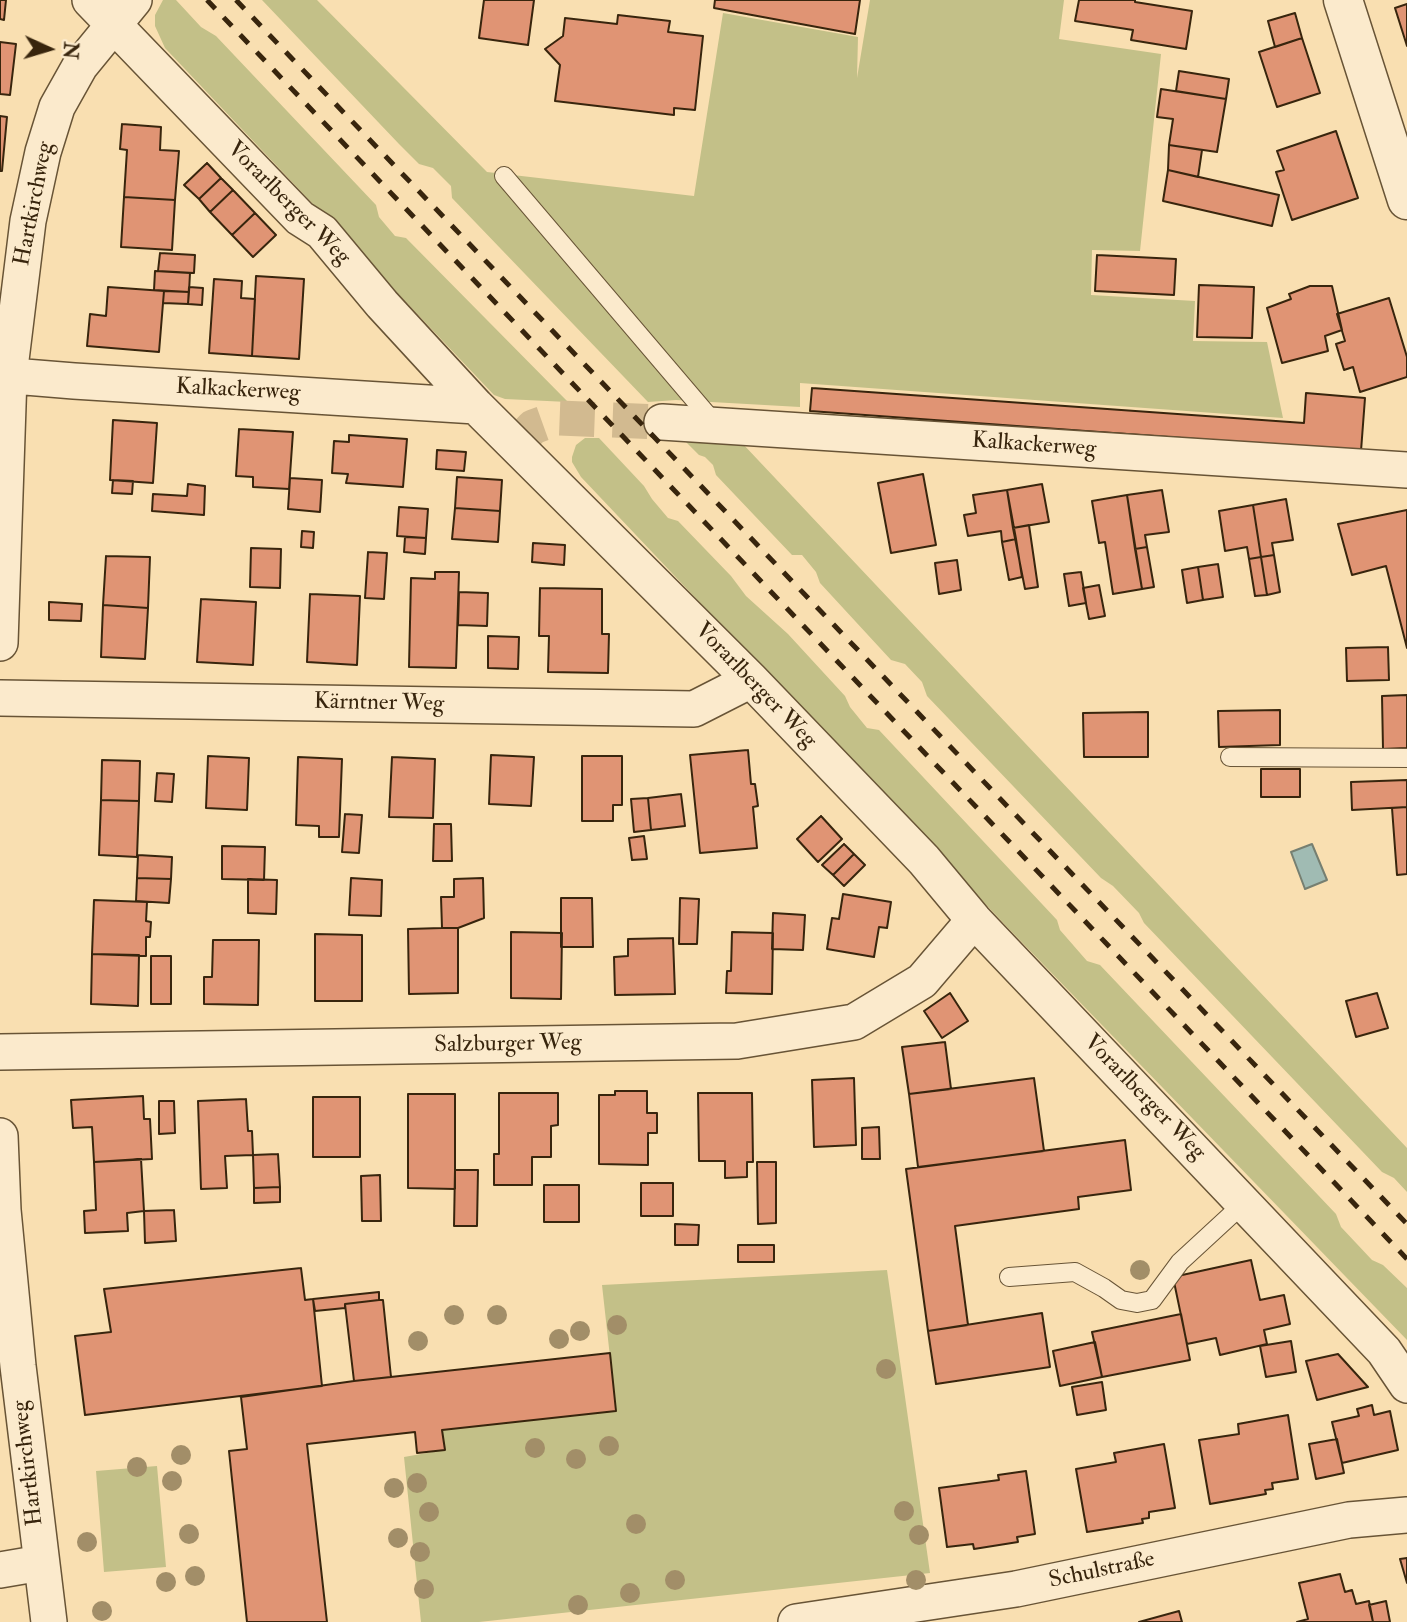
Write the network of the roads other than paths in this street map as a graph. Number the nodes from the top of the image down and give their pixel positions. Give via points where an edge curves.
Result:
1 (1343, 0) edge
2 (112, 8) edge
3 (504, 176) dead end
4 (1407, 200) edge
5 (5, 375) edge
6 (476, 406) junction
7 (662, 422) tunnel mouth
8 (716, 425) junction
9 (1407, 470) edge
10 (0, 643) edge
11 (751, 680) junction
12 (0, 698) edge
13 (1230, 757) dead end
14 (1407, 758) edge
15 (974, 920) junction
16 (0, 1052) edge
17 (0, 1136) edge
18 (1244, 1203) junction
19 (1009, 1277) dead end
20 (1407, 1385) edge
21 (1407, 1515) edge
22 (41, 1563) junction
23 (0, 1570) edge
24 (48, 1622) edge
25 (796, 1622) edge

1 - 4 street
2 - 5 street, Hartkirchweg via 57,107 43,152
2 - 6 street, Vorarlberger Weg via 300,218 322,232
3 - 8 lane
5 - 6 street, Kalkackerweg
5 - 10 street, Hartkirchweg
6 - 11 street, Vorarlberger Weg
7 - 8 street, Kalkackerweg
8 - 9 street, Kalkackerweg
11 - 12 street, Kärntner Weg via 694,709
11 - 15 street, Vorarlberger Weg via 924,860
13 - 14 lane
15 - 16 street, Salzburger Weg via 922,981 854,1022 737,1041
15 - 18 street, Vorarlberger Weg
17 - 22 street, Hartkirchweg via 3,1210
18 - 19 lane via 1180,1262 1152,1300 1121,1300 1075,1272
18 - 20 street, Vorarlberger Weg via 1384,1351
21 - 25 street, Schulstraße via 1349,1520 1016,1588
22 - 23 street
22 - 24 street, Hartkirchweg

